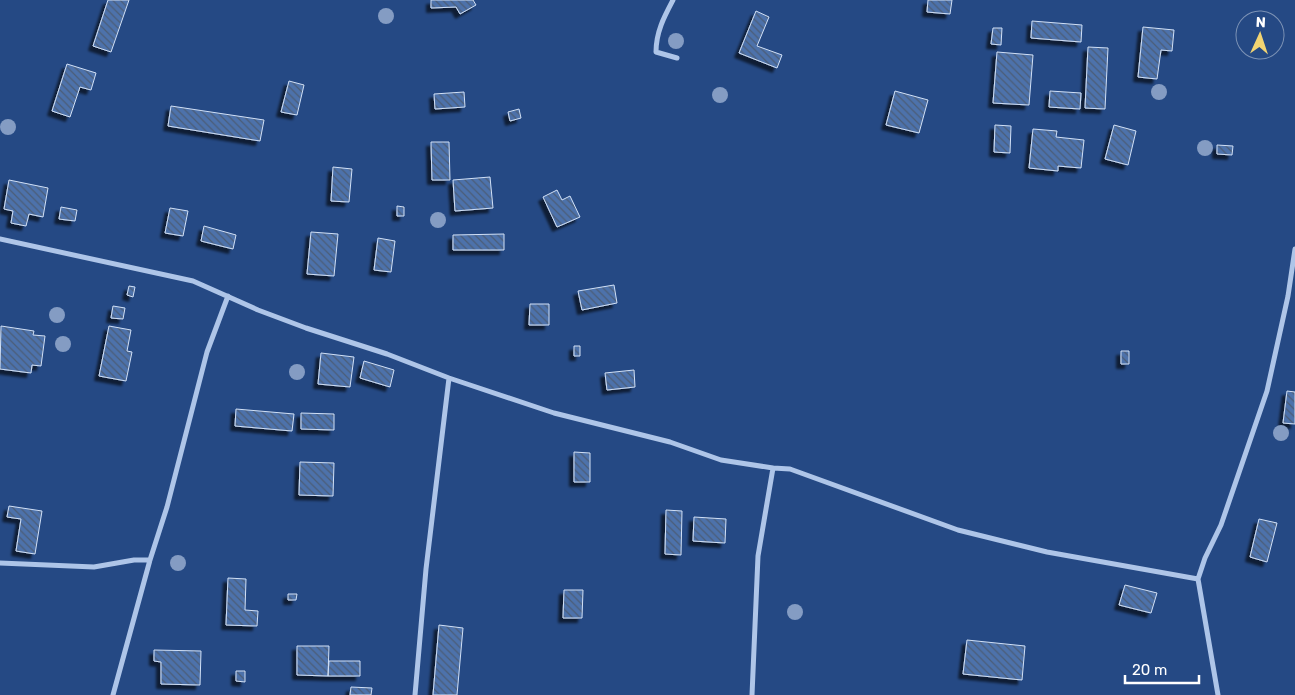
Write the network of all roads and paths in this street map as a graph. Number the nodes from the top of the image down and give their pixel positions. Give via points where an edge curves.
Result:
1 (673, 0) edge
2 (677, 58) dead end
3 (0, 239) edge
4 (1295, 249) edge
5 (228, 296) junction
6 (449, 378) junction
7 (773, 468) junction
8 (150, 560) junction
9 (0, 563) edge
10 (1198, 579) junction
11 (113, 695) edge
12 (415, 695) edge
13 (752, 695) edge
14 (1218, 695) edge

1 - 2 street via 656,38 656,52
3 - 5 street via 193,281
4 - 10 street via 1267,391 1221,525
5 - 6 street via 306,328 388,354
5 - 8 street via 208,352
6 - 7 street via 554,413 670,442 721,460
6 - 12 street
7 - 10 street via 790,469 958,530 1047,552
7 - 13 street via 758,556
8 - 9 street via 94,567
8 - 11 street
10 - 14 street

